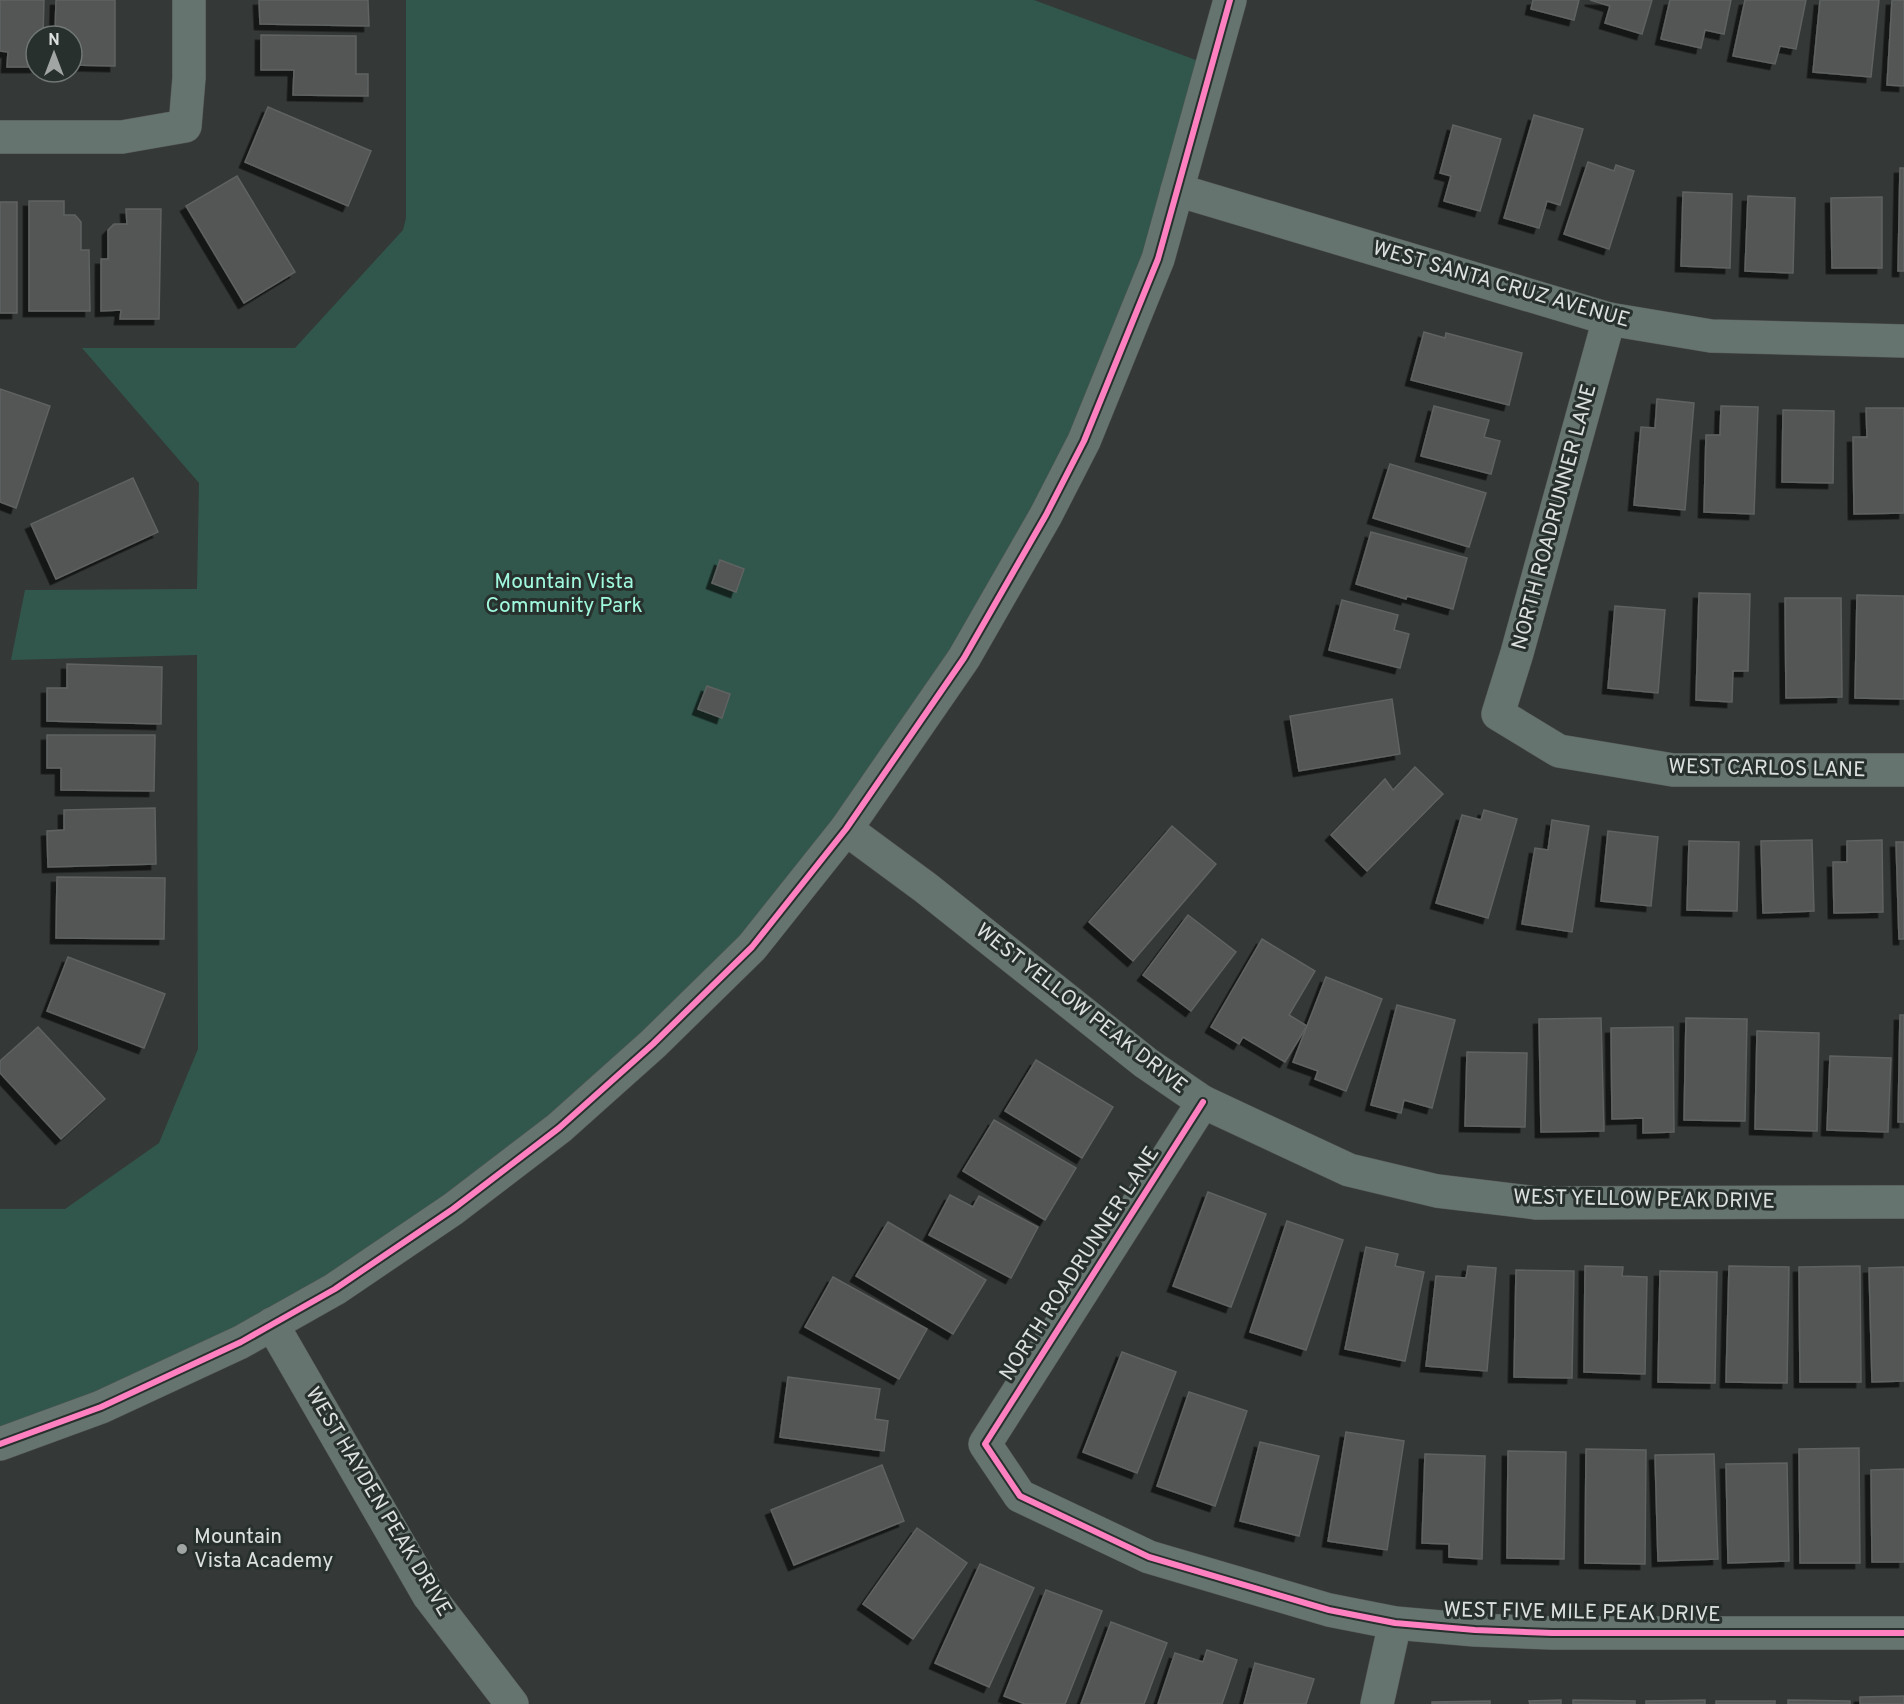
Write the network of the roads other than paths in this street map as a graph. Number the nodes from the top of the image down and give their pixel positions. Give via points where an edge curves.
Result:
1 (189, 0) edge
2 (1230, 0) edge
3 (0, 137) edge
4 (1176, 190) junction
5 (1610, 319) junction
6 (1904, 341) edge
7 (1498, 714) joint
8 (1904, 770) edge
9 (846, 828) junction
10 (1203, 1102) junction
11 (1904, 1202) edge
12 (272, 1324) junction
13 (0, 1444) edge
14 (985, 1444) joint
15 (1395, 1623) junction
16 (1904, 1633) edge
17 (509, 1701) edge
18 (1377, 1704) edge

1 - 3 street via 185,126 122,137
2 - 4 street
4 - 5 street, WEST SANTA CRUZ AVENUE
4 - 9 street via 1158,259 1084,441 1046,515 964,658
5 - 6 street, WEST SANTA CRUZ AVENUE via 1711,336
5 - 7 street, NORTH ROADRUNNER LANE
7 - 8 street, WEST CARLOS LANE via 1559,751 1673,770
9 - 10 street, WEST YELLOW PEAK DRIVE via 1146,1063
9 - 12 street via 752,947 653,1044 559,1128 444,1216 336,1290
10 - 11 street, WEST YELLOW PEAK DRIVE via 1349,1170 1437,1191 1537,1203
10 - 14 street, NORTH ROADRUNNER LANE
12 - 13 street via 101,1407
12 - 17 street, WEST HAYDEN PEAK DRIVE via 429,1596
14 - 15 street, WEST FIVE MILE PEAK DRIVE via 1020,1496 1149,1557 1329,1610
15 - 16 street, WEST FIVE MILE PEAK DRIVE via 1552,1633
15 - 18 street

